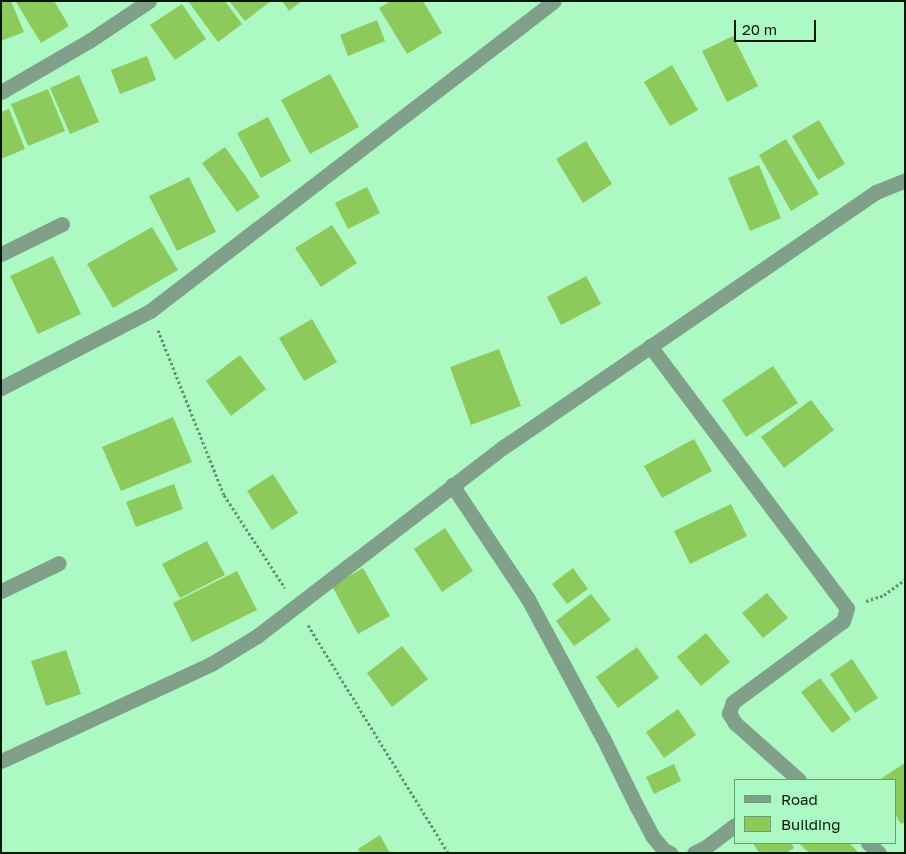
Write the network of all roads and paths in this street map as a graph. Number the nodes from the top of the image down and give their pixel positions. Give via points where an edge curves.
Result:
1 (149, 1) edge
2 (554, 1) edge
3 (1, 92) edge
4 (905, 180) edge
5 (62, 224) dead end
6 (1, 254) edge
7 (650, 346) junction
8 (1, 388) edge
9 (452, 485) junction
10 (60, 563) dead end
11 (905, 580) edge
12 (1, 592) edge
13 (840, 597) junction
14 (1, 761) edge
15 (795, 779) edge
16 (734, 826) edge
17 (869, 844) edge
18 (670, 853) edge
19 (694, 853) edge
20 (879, 853) edge

1 - 3 street via 89,41
2 - 8 street via 150,311
4 - 7 street via 876,192
5 - 6 street
7 - 9 street
7 - 13 street
9 - 14 street via 257,636 211,664
9 - 18 street via 528,599 653,837
10 - 12 street
11 - 13 path via 884,594 863,602
13 - 15 street via 847,608 843,621 733,702 729,713 735,723
16 - 19 street
17 - 20 street

